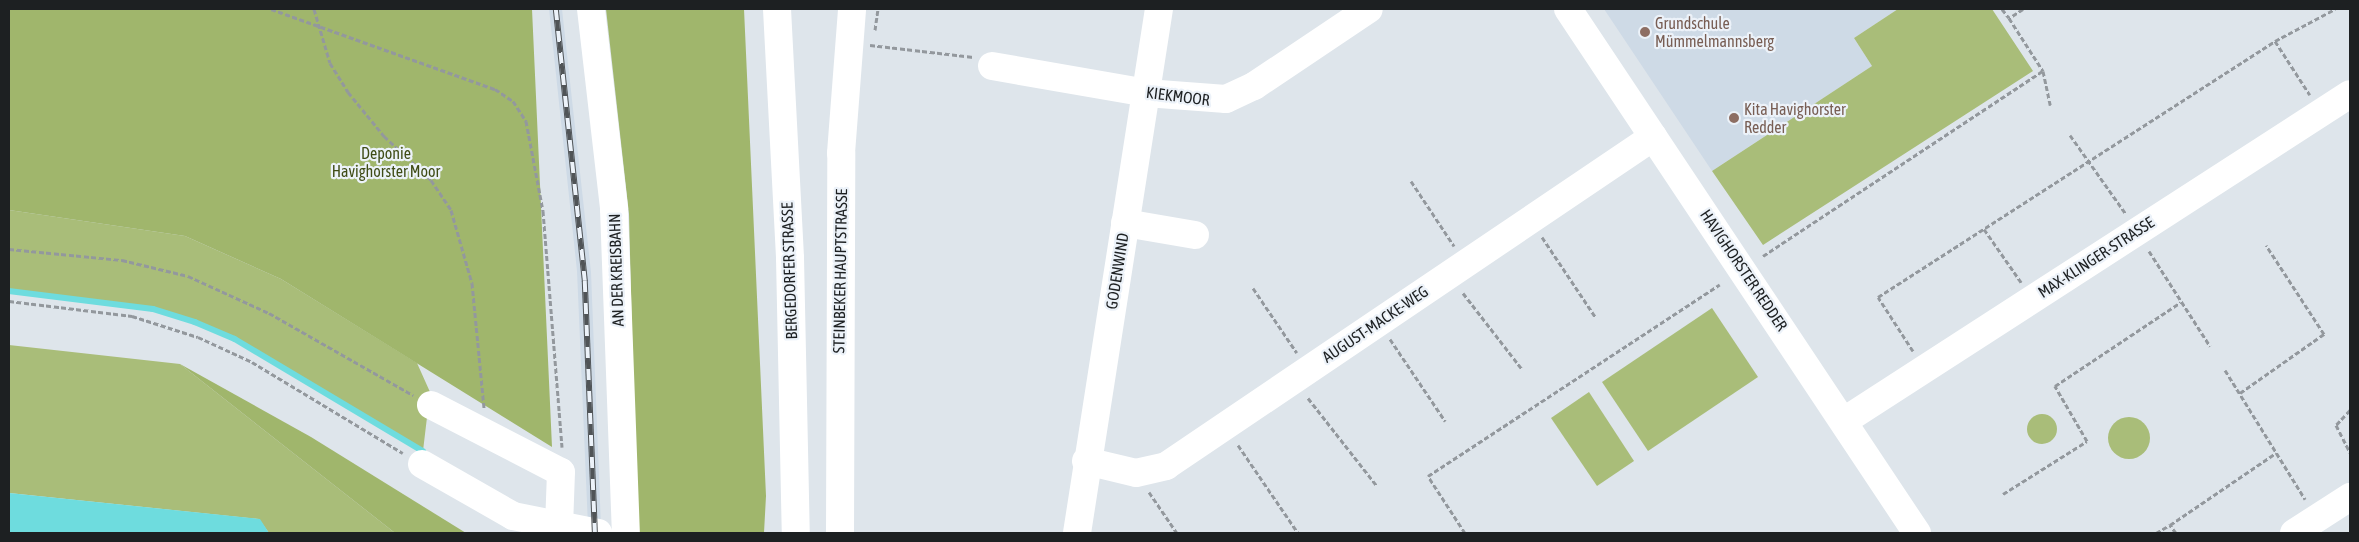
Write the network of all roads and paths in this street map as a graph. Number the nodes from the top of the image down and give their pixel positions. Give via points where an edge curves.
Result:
1 (271, 9) edge
2 (314, 9) edge
3 (591, 9) edge
4 (777, 9) edge
5 (852, 9) edge
6 (1159, 9) edge
7 (1369, 9) edge
8 (1568, 9) edge
9 (2002, 9) edge
10 (2023, 9) edge
11 (2335, 9) edge
12 (2008, 18) junction
13 (321, 26) junction
14 (2275, 41) junction
15 (849, 42) junction
16 (992, 66) joint
17 (2043, 71) junction
18 (1146, 92) junction
19 (2350, 94) edge
20 (2050, 105) dead end
21 (2321, 113) junction
22 (1653, 137) junction
23 (1411, 181) dead end
24 (1531, 220) junction
25 (1125, 223) junction
26 (1984, 229) junction
27 (1195, 235) dead end
28 (2266, 246) dead end
29 (9, 249) edge
30 (1763, 256) dead end
31 (1458, 269) junction
32 (1720, 284) dead end
33 (1253, 288) dead end
34 (2032, 298) junction
35 (9, 301) edge
36 (2181, 302) dead end
37 (1596, 318) dead end
38 (1379, 322) junction
39 (1924, 367) junction
40 (1522, 369) dead end
41 (2225, 370) dead end
42 (1302, 374) junction
43 (2240, 392) junction
44 (431, 406) joint
45 (2350, 410) edge
46 (1445, 421) dead end
47 (1844, 421) junction
48 (1224, 426) junction
49 (484, 434) junction
50 (2350, 452) edge
51 (2276, 453) junction
52 (1086, 461) junction
53 (422, 464) joint
54 (561, 472) junction
55 (1136, 473) junction
56 (1377, 486) dead end
57 (2003, 494) dead end
58 (2350, 497) edge
59 (2317, 519) junction
60 (2170, 524) junction
61 (559, 526) junction
62 (598, 533) edge
63 (626, 533) edge
64 (796, 533) edge
65 (840, 533) edge
66 (1077, 533) edge
67 (1177, 533) edge
68 (1298, 533) edge
69 (1465, 533) edge
70 (1915, 533) edge
71 (2156, 533) edge
72 (2176, 533) edge
73 (2294, 533) edge

1 - 13 path
2 - 13 path
3 - 63 street, AN DER KREISBAHN via 614,209
4 - 64 street, BERGEDORFER STRASSE via 790,258
5 - 15 street, STEINBEKER HAUPTSTRASSE
6 - 18 street, GODENWIND
7 - 18 street, KIEKMOOR via 1238,96 1212,101
8 - 22 street, HAVIGHORSTER REDDER
9 - 12 path
10 - 12 path
11 - 14 path
12 - 17 path
13 - 49 path via 330,63 348,92 384,136 432,180 451,210 472,283 483,379
13 - 54 path via 495,89 513,102 526,121 536,158 544,220 555,333
14 - 21 path
14 - 26 path
15 - 16 path via 972,57
15 - 65 street, STEINBEKER HAUPTSTRASSE via 842,153
16 - 18 street, KIEKMOOR
17 - 20 path
17 - 30 path
18 - 25 street, GODENWIND
19 - 21 street, MAX-KLINGER-STRASSE
21 - 34 street, MAX-KLINGER-STRASSE
22 - 24 street, AUGUST-MACKE-WEG
22 - 47 street, HAVIGHORSTER REDDER
23 - 31 path
24 - 31 street, AUGUST-MACKE-WEG
24 - 37 path
25 - 27 street
25 - 52 street, GODENWIND
26 - 34 path
26 - 39 path via 1878,297
28 - 43 path via 2324,334
29 - 44 path via 122,260 188,276 269,313
31 - 38 street, AUGUST-MACKE-WEG
31 - 40 path
32 - 69 path via 1428,476
33 - 42 path
34 - 39 street, MAX-KLINGER-STRASSE
35 - 53 path via 132,316 198,337 252,362
36 - 57 path via 2055,386 2087,442
38 - 42 street, AUGUST-MACKE-WEG
38 - 46 path
39 - 47 street, MAX-KLINGER-STRASSE
41 - 43 path
42 - 48 street, AUGUST-MACKE-WEG
42 - 56 path via 1329,428 1340,434
43 - 51 path
44 - 49 street
45 - 50 path via 2336,425
47 - 70 street, HAVIGHORSTER REDDER
48 - 55 street, AUGUST-MACKE-WEG via 1166,466
48 - 68 path
49 - 54 street
51 - 59 path
51 - 60 path
52 - 55 street, AUGUST-MACKE-WEG
52 - 66 street, GODENWIND
53 - 61 street via 513,516
54 - 61 street
55 - 67 path
58 - 59 street
59 - 73 street
60 - 71 path
60 - 72 path
61 - 62 street

